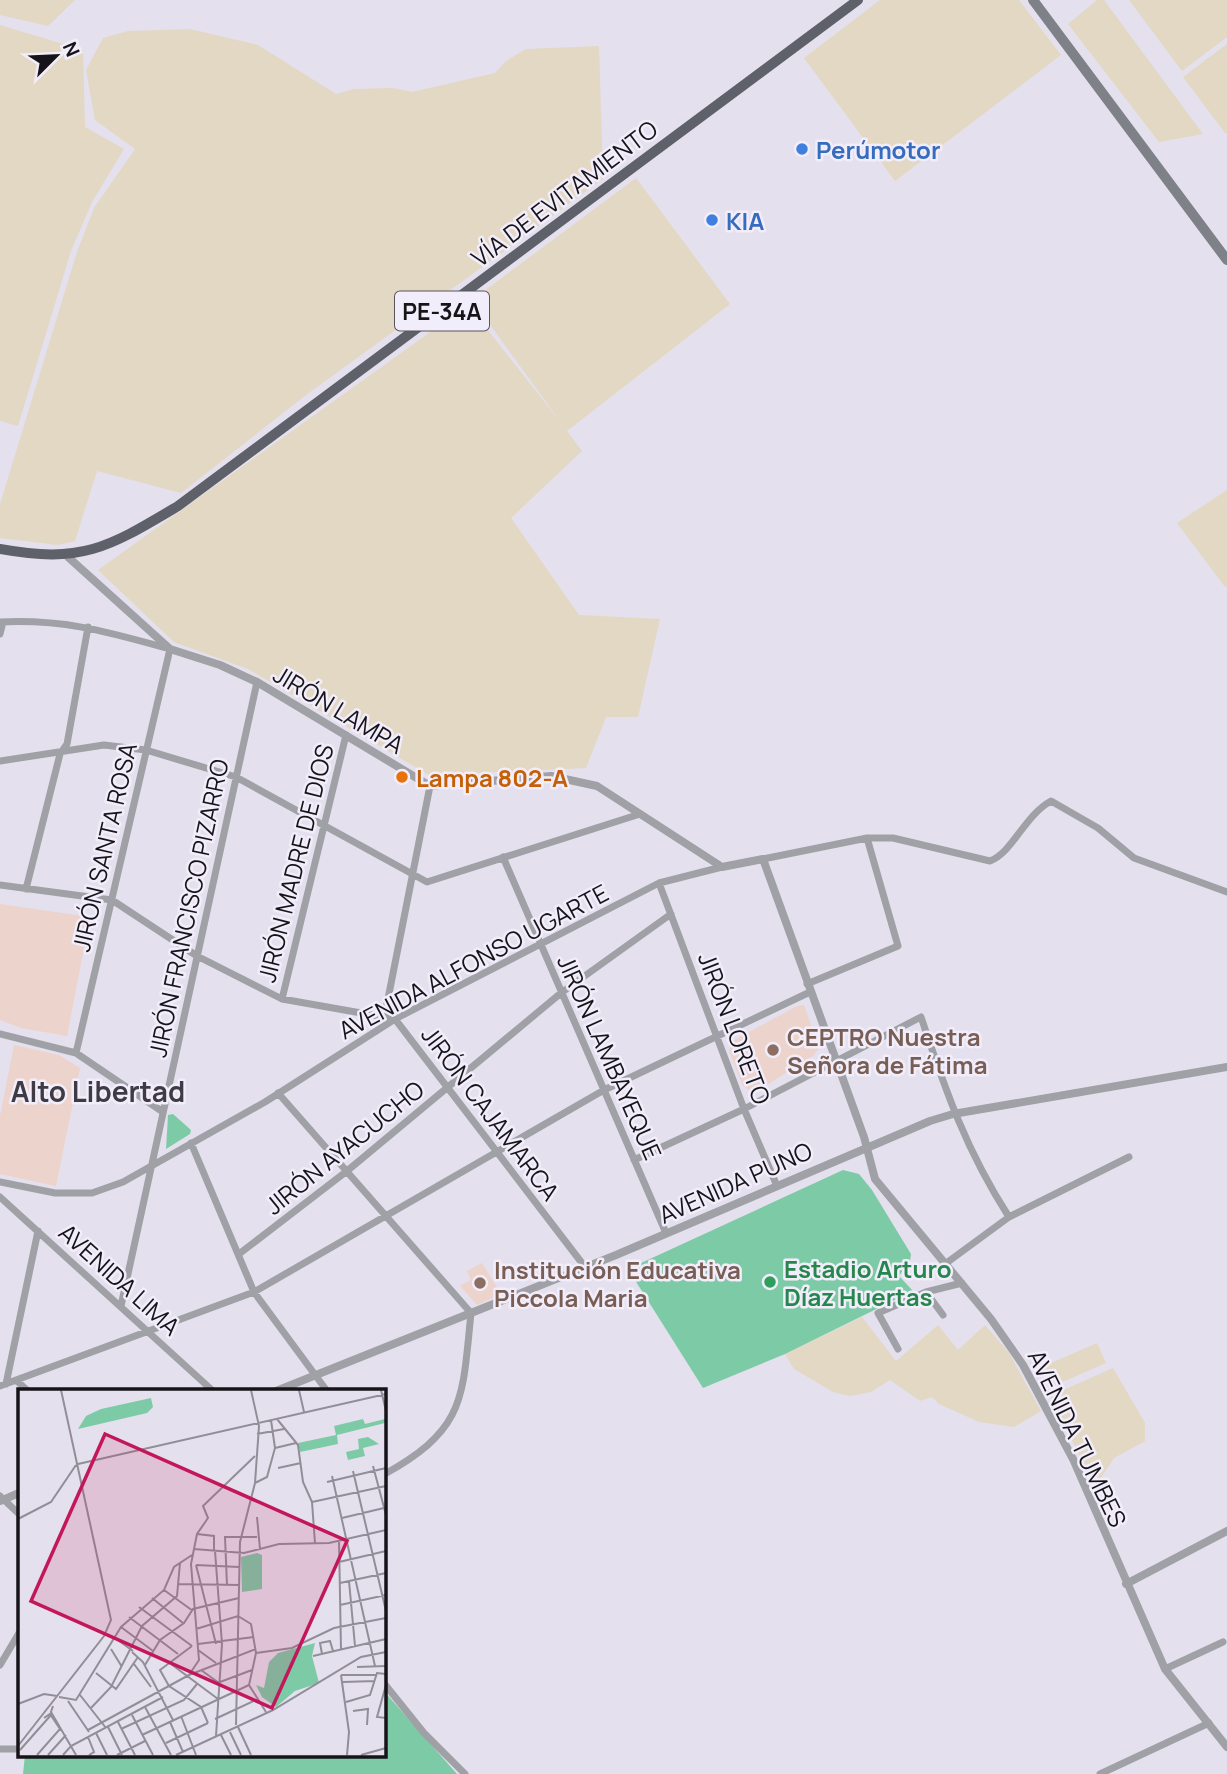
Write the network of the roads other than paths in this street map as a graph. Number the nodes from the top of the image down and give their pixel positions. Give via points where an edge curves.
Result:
1 (858, 0) edge
2 (1033, 0) edge
3 (1227, 260) edge
4 (0, 550) edge
5 (68, 556) junction
6 (1, 622) edge
7 (88, 627) junction
8 (0, 634) edge
9 (170, 649) junction
10 (257, 682) junction
11 (346, 735) junction
12 (146, 750) junction
13 (60, 754) junction
14 (0, 761) edge
15 (236, 777) junction
16 (430, 786) junction
17 (640, 814) junction
18 (324, 825) junction
19 (867, 838) junction
20 (503, 857) junction
21 (763, 859) junction
22 (722, 867) junction
23 (412, 874) junction
24 (659, 883) junction
25 (0, 885) edge
26 (26, 889) junction
27 (1227, 891) edge
28 (111, 900) junction
29 (671, 914) junction
30 (540, 944) junction
31 (197, 956) junction
32 (809, 988) junction
33 (561, 993) junction
34 (282, 999) junction
35 (384, 1016) junction
36 (395, 1019) junction
37 (382, 1028) junction
38 (0, 1034) edge
39 (716, 1036) junction
40 (76, 1054) junction
41 (836, 1059) junction
42 (1227, 1067) edge
43 (447, 1087) junction
44 (604, 1090) junction
45 (278, 1093) junction
46 (744, 1110) junction
47 (163, 1112) junction
48 (953, 1114) junction
49 (191, 1143) junction
50 (865, 1146) junction
51 (497, 1152) junction
52 (1129, 1157) dead end
53 (634, 1160) junction
54 (151, 1167) junction
55 (346, 1171) junction
56 (0, 1182) edge
57 (777, 1185) junction
58 (0, 1197) edge
59 (387, 1217) junction
60 (1009, 1217) junction
61 (38, 1231) junction
62 (666, 1233) junction
63 (239, 1254) junction
64 (945, 1264) junction
65 (585, 1267) junction
66 (962, 1283) junction
67 (254, 1292) junction
68 (926, 1292) junction
69 (121, 1306) junction
70 (471, 1313) junction
71 (943, 1315) dead end
72 (149, 1332) junction
73 (898, 1349) dead end
74 (316, 1375) junction
75 (17, 1381) junction
76 (3, 1385) edge
77 (26, 1389) edge
78 (212, 1389) edge
79 (281, 1389) edge
80 (326, 1389) edge
81 (385, 1472) edge
82 (18, 1493) edge
83 (1, 1499) edge
84 (18, 1513) edge
85 (1227, 1531) edge
86 (1126, 1584) junction
87 (18, 1634) edge
88 (1223, 1642) dead end
89 (3, 1649) edge
90 (0, 1665) edge
91 (1165, 1669) junction
92 (385, 1684) edge
93 (1209, 1723) junction
94 (1227, 1747) edge
95 (0, 1749) edge
96 (18, 1749) edge
97 (465, 1774) edge
98 (1100, 1774) edge

1 - 5 highway, VÍA DE EVITAMIENTO / PE-34A via 212,482 122,538
2 - 3 main road
4 - 5 highway, VÍA DE EVITAMIENTO / PE-34A
5 - 9 street
6 - 7 street, JIRÓN LAMPA via 50,621
6 - 8 street
7 - 9 street, JIRÓN LAMPA
7 - 13 street via 67,744
9 - 10 street, JIRÓN LAMPA
9 - 12 street, JIRÓN SANTA ROSA
10 - 11 street, JIRÓN LAMPA
10 - 15 street, JIRÓN FRANCISCO PIZARRO
11 - 16 street, JIRÓN LAMPA
11 - 18 street, JIRÓN MADRE DE DIOS
12 - 13 street via 104,745
12 - 15 street
12 - 28 street, JIRÓN SANTA ROSA
13 - 14 street
13 - 26 street
15 - 18 street
15 - 31 street, JIRÓN FRANCISCO PIZARRO
16 - 17 street via 551,776 597,786
16 - 23 street
17 - 20 street
17 - 22 street
18 - 23 street
18 - 34 street, JIRÓN MADRE DE DIOS
19 - 21 street, AVENIDA ALFONSO UGARTE
19 - 27 street, AVENIDA ALFONSO UGARTE via 938,846 990,861 1001,856 1021,826 1051,801 1098,828 1134,858
19 - 32 street via 898,946
20 - 23 street via 427,882
20 - 30 street, JIRÓN LAMBAYEQUE
21 - 22 street, AVENIDA ALFONSO UGARTE
21 - 32 street, AVENIDA TUMBES
22 - 24 street, AVENIDA ALFONSO UGARTE
23 - 35 street
24 - 29 street, JIRÓN LORETO
24 - 30 street, AVENIDA ALFONSO UGARTE
25 - 26 street, JIRÓN CAJAMARCA
26 - 28 street, JIRÓN CAJAMARCA
28 - 31 street, JIRÓN CAJAMARCA
28 - 40 street, JIRÓN SANTA ROSA
29 - 33 street, JIRÓN AYACUCHO
29 - 39 street, JIRÓN LORETO
30 - 33 street, JIRÓN LAMBAYEQUE
30 - 36 street, AVENIDA ALFONSO UGARTE
31 - 34 street, JIRÓN CAJAMARCA
31 - 47 street, JIRÓN FRANCISCO PIZARRO
32 - 39 street
32 - 41 street, AVENIDA TUMBES
33 - 43 street, JIRÓN AYACUCHO
33 - 44 street, JIRÓN LAMBAYEQUE
34 - 35 street, JIRÓN CAJAMARCA
35 - 36 street, JIRÓN CAJAMARCA
35 - 37 street
36 - 37 street, AVENIDA ALFONSO UGARTE
36 - 43 street, JIRÓN CAJAMARCA
37 - 45 street, AVENIDA ALFONSO UGARTE
38 - 40 street
39 - 44 street
39 - 46 street, JIRÓN LORETO
40 - 47 street
41 - 46 street
41 - 48 street via 922,1017
41 - 50 street, AVENIDA TUMBES
42 - 48 street, AVENIDA PUNO
43 - 51 street, JIRÓN CAJAMARCA
43 - 55 street, JIRÓN AYACUCHO
44 - 51 street
44 - 53 street, JIRÓN LAMBAYEQUE
45 - 49 street, AVENIDA ALFONSO UGARTE
45 - 55 street
46 - 53 street
46 - 57 street, JIRÓN LORETO
47 - 54 street, JIRÓN FRANCISCO PIZARRO
48 - 50 street, AVENIDA PUNO
48 - 60 street via 978,1169
49 - 54 street, AVENIDA ALFONSO UGARTE
49 - 63 street
50 - 57 street, AVENIDA PUNO
50 - 64 street, AVENIDA TUMBES via 875,1179
51 - 59 street
51 - 65 street, JIRÓN CAJAMARCA
52 - 60 street
53 - 62 street, JIRÓN LAMBAYEQUE
54 - 56 street, AVENIDA ALFONSO UGARTE via 92,1193 55,1193
54 - 69 street, JIRÓN FRANCISCO PIZARRO
55 - 59 street
55 - 63 street, JIRÓN AYACUCHO
57 - 62 street, AVENIDA PUNO
58 - 61 street, AVENIDA LIMA
59 - 67 street
59 - 70 street
60 - 64 street
61 - 69 street, AVENIDA LIMA
61 - 76 street
62 - 65 street, AVENIDA PUNO
63 - 67 street
64 - 66 street, AVENIDA TUMBES
65 - 70 street, AVENIDA PUNO
66 - 68 street
66 - 86 street, AVENIDA TUMBES via 1023,1365 1073,1459
67 - 72 street
67 - 74 street
68 - 71 street
68 - 73 street via 878,1314
69 - 72 street, AVENIDA LIMA
70 - 74 street, AVENIDA PUNO
70 - 81 street via 463,1389 455,1414 426,1449
72 - 75 street
72 - 78 street, AVENIDA LIMA
74 - 79 street, AVENIDA PUNO
74 - 80 street
75 - 76 street
75 - 77 street
82 - 83 street
83 - 84 street
85 - 86 street
86 - 91 street, AVENIDA TUMBES
87 - 89 street
88 - 91 street
89 - 90 street
91 - 93 street, AVENIDA TUMBES
92 - 97 street
93 - 94 street, AVENIDA TUMBES
93 - 98 street
95 - 96 street

